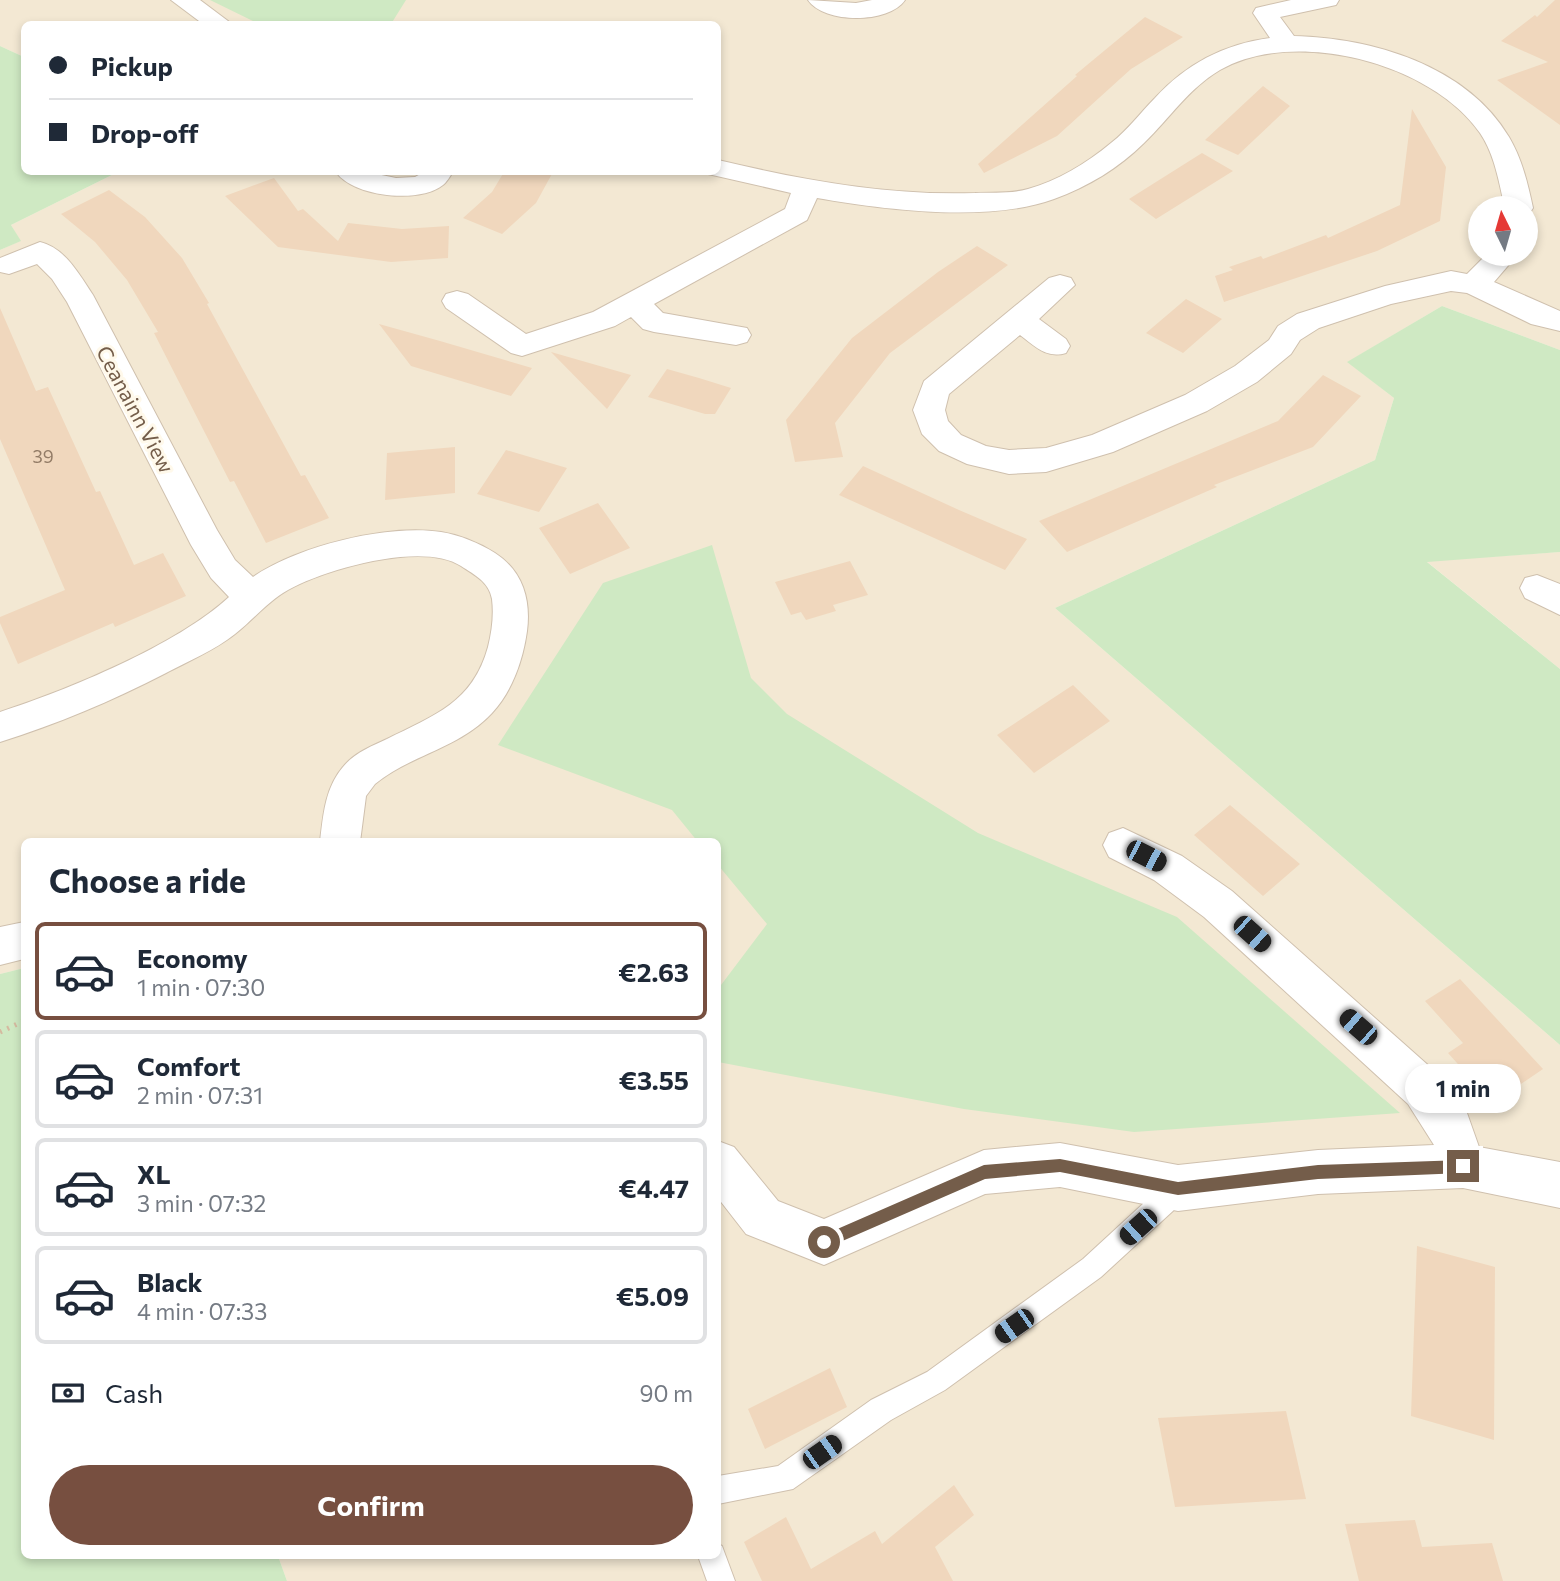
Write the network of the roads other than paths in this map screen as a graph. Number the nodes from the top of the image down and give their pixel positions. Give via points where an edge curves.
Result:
1 (183, 0) edge
2 (820, 0) edge
3 (893, 0) edge
4 (1326, 0) edge
5 (1260, 6) edge
6 (214, 21) edge
7 (1284, 42) junction
8 (721, 169) edge
9 (353, 175) edge
10 (438, 175) edge
11 (807, 188) junction
12 (1517, 196) edge
13 (9, 265) dead end
14 (1492, 266) edge
15 (1060, 285) dead end
16 (1474, 285) junction
17 (457, 301) dead end
18 (635, 303) junction
19 (1359, 304) junction
20 (1019, 318) junction
21 (1560, 321) edge
22 (1377, 334) dead end
23 (736, 335) dead end
24 (1055, 345) dead end
25 (251, 597) junction
26 (0, 727) edge
27 (341, 838) edge
28 (1123, 845) dead end
29 (21, 942) edge
30 (0, 946) edge
31 (1463, 1166) junction
32 (721, 1167) edge
33 (1560, 1185) edge
34 (1178, 1188) junction
35 (721, 1489) edge
36 (713, 1559) edge
37 (721, 1581) edge

1 - 6 street
2 - 3 street via 848,11 870,11
4 - 5 street
5 - 7 street
7 - 11 street via 1220,60 1183,86 1129,142 1088,172 1037,195 940,203
7 - 12 street via 1333,47 1410,67 1460,98 1481,118 1507,158
8 - 11 street
9 - 10 street via 380,185 406,187
11 - 18 street via 797,214
13 - 25 street, Ceanainn View via 40,251 63,272 203,536 223,569
14 - 16 street
15 - 20 street
16 - 19 street via 1451,281
16 - 21 street
17 - 18 street via 522,346 604,319
18 - 23 street via 654,322
19 - 20 street via 1308,321 1246,374 1166,418 1072,454 1009,462 950,443 933,426 929,410 934,389
19 - 22 street
20 - 24 street
25 - 26 street via 218,628 150,664 68,704
25 - 27 street via 314,564 407,543 451,545 479,557 503,579 511,606 508,636 490,690 470,714 359,774 345,799
28 - 31 street via 1168,868 1218,904 1414,1080 1451,1128
29 - 30 street
31 - 33 street
31 - 34 street via 1318,1172
32 - 34 street via 762,1218 824,1242 984,1172 1060,1166
34 - 35 lane via 1092,1268 936,1381 881,1410 783,1479
36 - 37 lane

